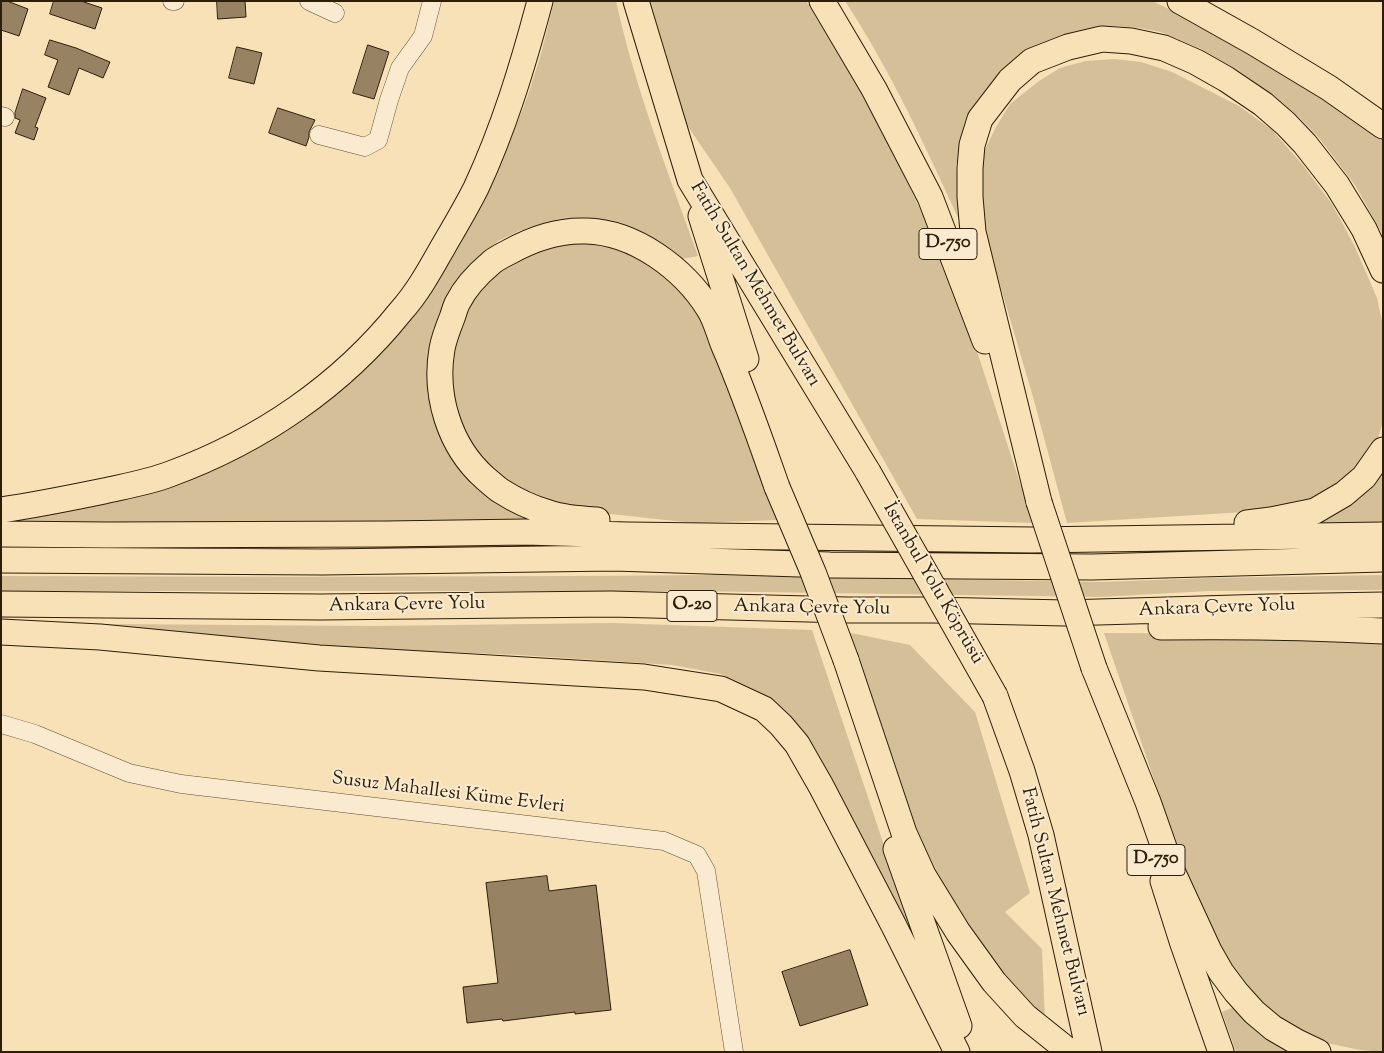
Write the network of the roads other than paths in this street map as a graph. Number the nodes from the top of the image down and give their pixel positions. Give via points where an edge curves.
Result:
1 (309, 1) edge
2 (432, 1) edge
3 (540, 1) edge
4 (636, 1) edge
5 (822, 1) edge
6 (1180, 1) edge
7 (335, 13) dead end
8 (1383, 126) edge
9 (319, 135) dead end
10 (690, 180) junction
11 (1383, 270) edge
12 (1383, 450) edge
13 (868, 472) joint
14 (782, 485) junction
15 (1039, 502) junction
16 (1, 510) edge
17 (1, 534) edge
18 (1383, 535) edge
19 (883, 538) junction
20 (1032, 540) junction
21 (1383, 559) edge
22 (1, 560) edge
23 (1, 604) edge
24 (1383, 605) edge
25 (932, 610) junction
26 (1383, 631) edge
27 (1, 632) edge
28 (841, 662) junction
29 (1094, 668) junction
30 (996, 696) joint
31 (1, 724) edge
32 (1082, 1046) edge
33 (734, 1052) edge
34 (957, 1052) edge
35 (971, 1052) edge
36 (1220, 1052) edge
37 (1318, 1052) edge

1 - 7 street
2 - 9 street via 423,36 400,68 378,140 365,147
3 - 16 highway via 515,88 476,188 424,281 401,312 345,370 278,422 247,440 169,475 71,498
4 - 10 highway, Fatih Sultan Mehmet Bulvarı
5 - 15 highway, D-750 via 874,89 930,197 984,338
6 - 8 highway via 1329,88
10 - 13 highway, Fatih Sultan Mehmet Bulvarı
10 - 14 highway
11 - 15 highway via 1364,229 1337,185 1305,144 1263,104 1226,79 1164,48 1131,41 1102,39 1068,47 1032,61 1010,80 980,119 972,145 970,197 973,232
12 - 20 highway via 1364,477 1344,494 1315,511 1216,526 1101,532
13 - 30 highway, İstanbul Yolu Köprüsü, bridge
14 - 19 highway via 710,310 675,269 635,243 587,230 539,238 492,261 458,302 442,348 440,367 444,407 452,433 465,456 499,490 549,513 630,524
14 - 28 highway, bridge
15 - 29 highway, D-750, bridge
17 - 19 highway via 525,532
18 - 20 highway
19 - 20 highway
21 - 22 highway via 1092,567 830,565 614,558 324,562
23 - 25 highway, Ankara Çevre Yolu / O-20 via 320,607 611,604
24 - 25 highway, Ankara Çevre Yolu / O-20 via 1065,613
25 - 26 highway via 1073,628 1247,626
27 - 34 highway via 100,637 319,658 644,677 721,689 764,709 797,744
28 - 32 highway via 904,833 924,875 958,932 994,982 1025,1016
28 - 35 highway via 892,839
29 - 36 highway, D-750
29 - 37 highway via 1173,873 1221,972 1254,1012 1273,1028
30 - 32 highway, Fatih Sultan Mehmet Bulvarı via 1041,834
31 - 33 street, Susuz Mahallesi Küme Evleri via 36,734 129,773 181,784 664,841 697,855 706,871

